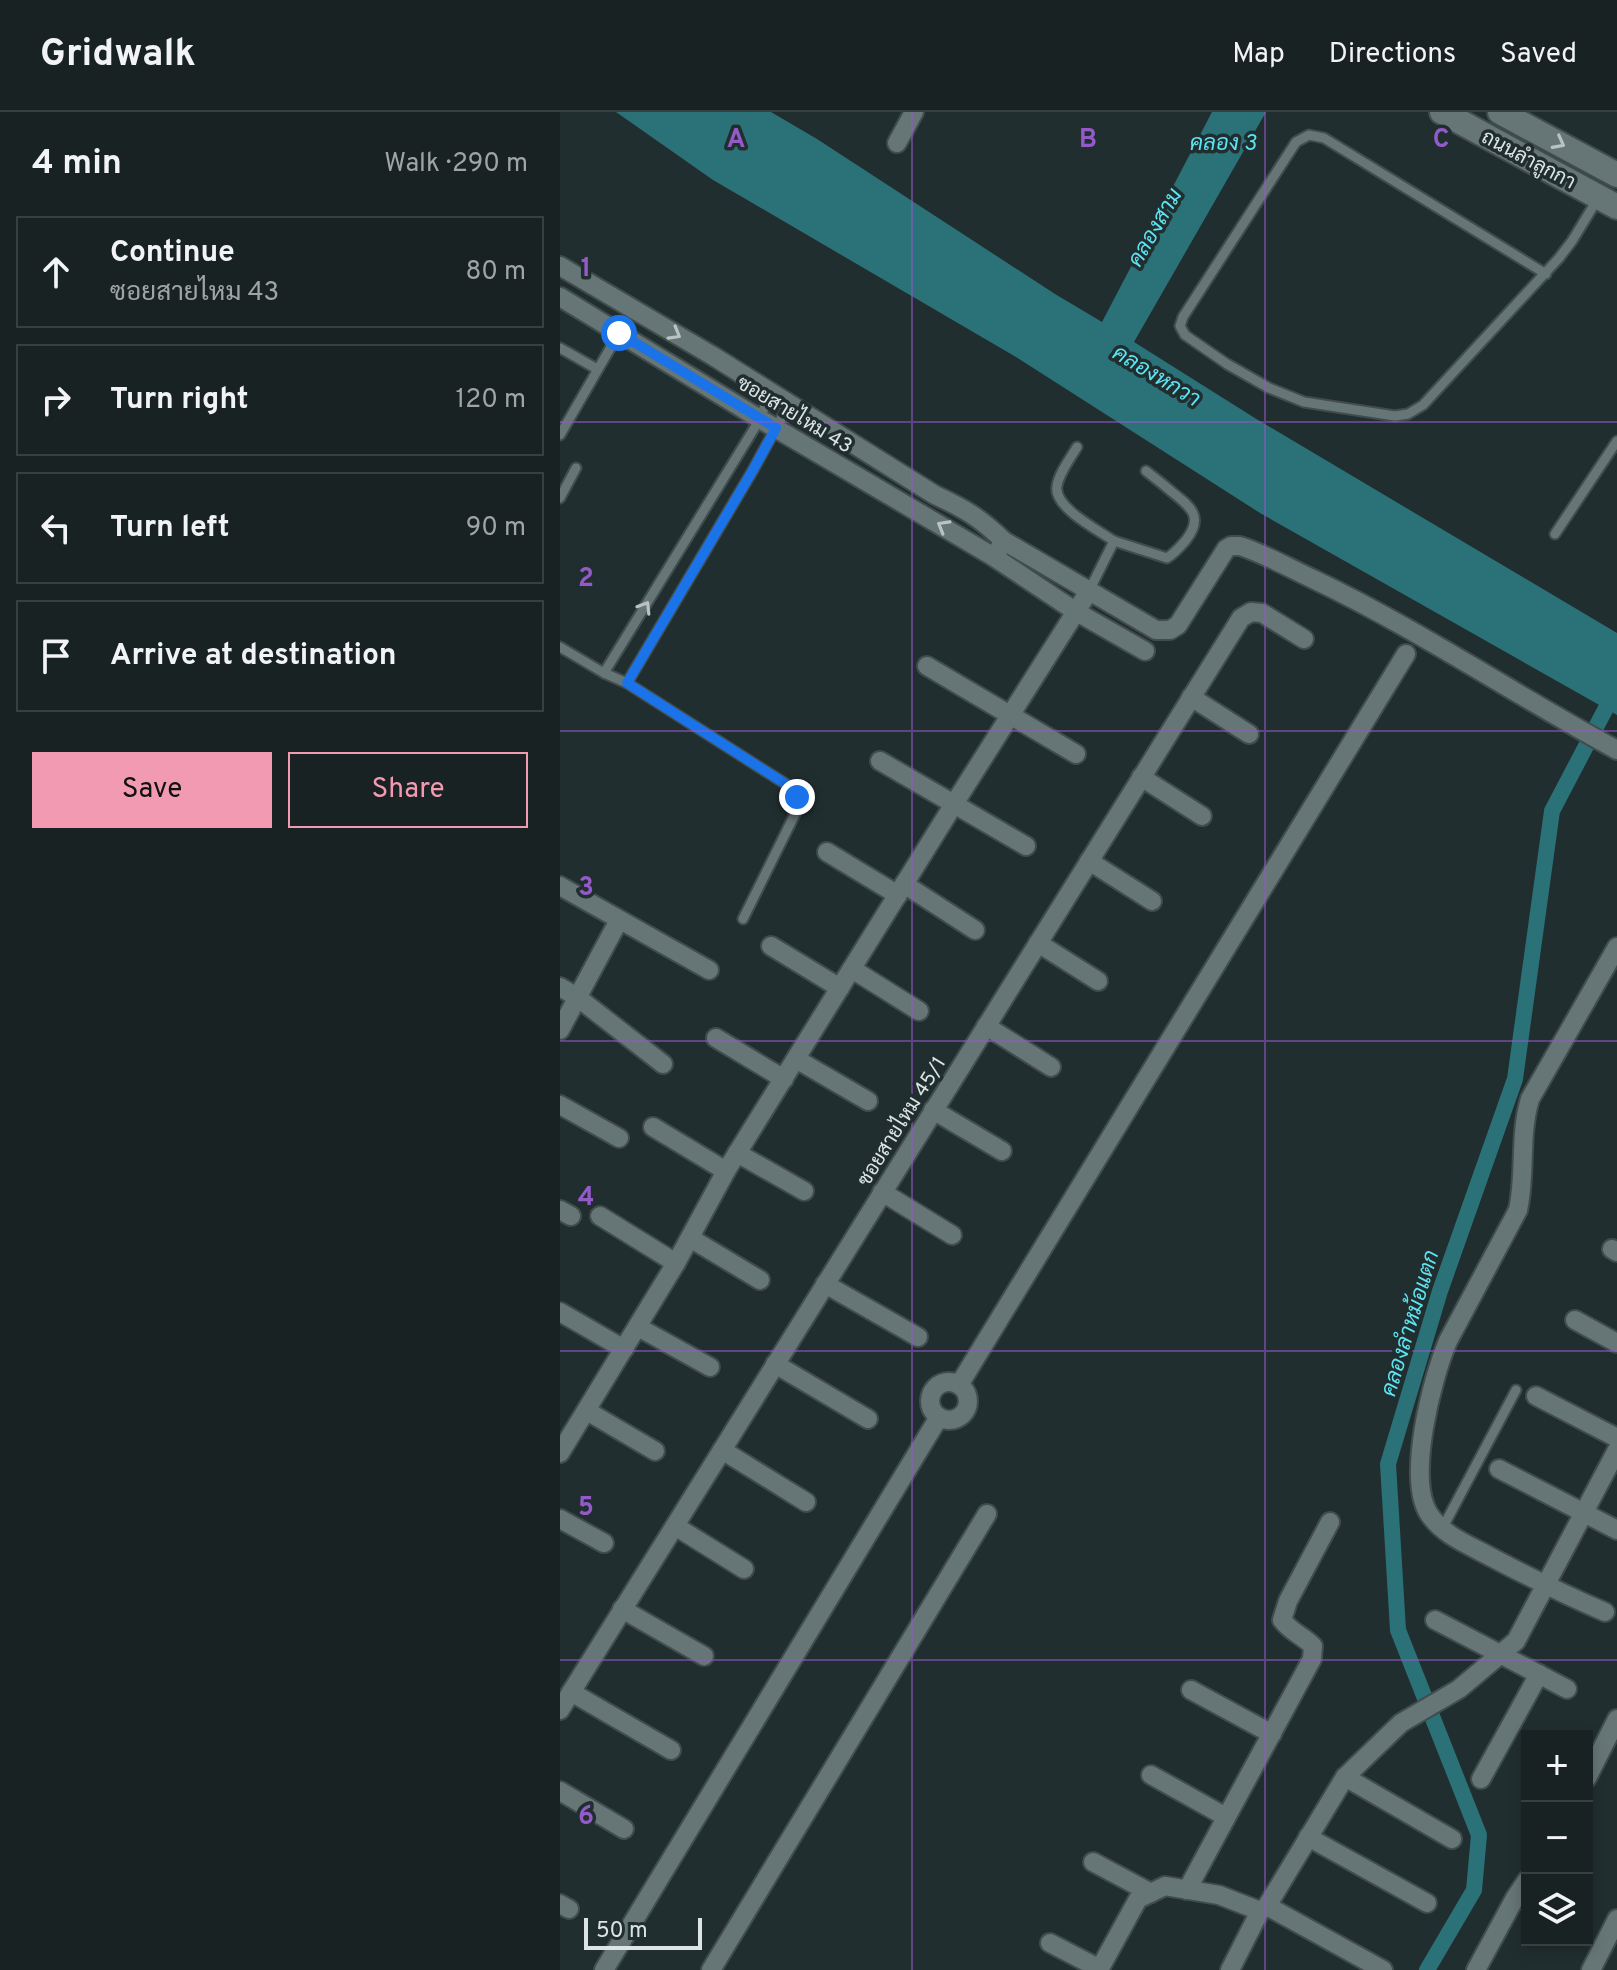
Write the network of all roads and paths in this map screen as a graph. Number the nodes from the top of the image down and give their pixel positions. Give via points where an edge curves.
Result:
1 (914, 112) edge
2 (1442, 112) edge
3 (1500, 112) edge
4 (897, 143) dead end
5 (1617, 175) edge
6 (1608, 202) edge
7 (560, 266) edge
8 (1546, 274) junction
9 (560, 297) edge
10 (619, 333) junction
11 (560, 348) edge
12 (597, 369) junction
13 (770, 392) junction
14 (789, 404) junction
15 (768, 423) junction
16 (560, 435) edge
17 (1617, 441) edge
18 (1077, 447) dead end
19 (736, 460) junction
20 (576, 468) dead end
21 (753, 470) junction
22 (1146, 471) dead end
23 (560, 498) edge
24 (1555, 534) dead end
25 (1114, 541) junction
26 (999, 549) junction
27 (1089, 591) junction
28 (1075, 611) junction
29 (1304, 639) dead end
30 (560, 647) edge
31 (1145, 651) dead end
32 (1406, 654) dead end
33 (927, 666) dead end
34 (604, 673) junction
35 (627, 683) junction
36 (1191, 697) junction
37 (1010, 714) junction
38 (1249, 734) dead end
39 (1617, 750) edge
40 (1076, 754) dead end
41 (880, 761) dead end
42 (1141, 777) junction
43 (954, 804) junction
44 (1202, 816) dead end
45 (1026, 846) dead end
46 (827, 852) dead end
47 (1089, 861) junction
48 (560, 886) edge
49 (901, 890) junction
50 (1152, 901) dead end
51 (743, 919) dead end
52 (619, 920) junction
53 (975, 930) dead end
54 (1038, 943) junction
55 (771, 946) dead end
56 (1617, 947) edge
57 (852, 969) junction
58 (709, 970) dead end
59 (1098, 981) dead end
60 (560, 987) edge
61 (840, 988) junction
62 (577, 997) junction
63 (919, 1011) dead end
64 (986, 1026) junction
65 (560, 1030) edge
66 (716, 1038) dead end
67 (796, 1059) junction
68 (663, 1064) dead end
69 (1051, 1067) dead end
70 (784, 1079) junction
71 (868, 1101) dead end
72 (560, 1105) edge
73 (933, 1110) junction
74 (653, 1127) dead end
75 (619, 1138) dead end
76 (1002, 1151) dead end
77 (737, 1153) junction
78 (726, 1171) junction
79 (804, 1191) dead end
80 (882, 1192) junction
81 (600, 1216) dead end
82 (952, 1235) dead end
83 (690, 1238) junction
84 (676, 1263) junction
85 (760, 1280) dead end
86 (825, 1284) junction
87 (560, 1312) edge
88 (1575, 1320) dead end
89 (638, 1327) junction
90 (918, 1337) dead end
91 (1617, 1343) edge
92 (624, 1349) junction
93 (775, 1364) junction
94 (710, 1367) dead end
95 (1516, 1390) dead end
96 (1536, 1396) dead end
97 (587, 1411) junction
98 (868, 1419) dead end
99 (565, 1434) edge
100 (1617, 1438) edge
101 (722, 1450) junction
102 (1617, 1450) edge
103 (655, 1451) dead end
104 (560, 1453) edge
105 (1499, 1469) dead end
106 (806, 1502) dead end
107 (1584, 1512) junction
108 (987, 1514) dead end
109 (560, 1519) edge
110 (1330, 1522) dead end
111 (675, 1526) junction
112 (1442, 1530) junction
113 (1617, 1530) edge
114 (604, 1543) dead end
115 (744, 1569) dead end
116 (1545, 1586) junction
117 (622, 1609) junction
118 (1605, 1612) dead end
119 (1435, 1620) dead end
120 (1500, 1654) junction
121 (704, 1656) dead end
122 (1539, 1674) junction
123 (1567, 1689) dead end
124 (1191, 1690) dead end
125 (571, 1692) junction
126 (560, 1710) edge
127 (1617, 1719) edge
128 (1272, 1734) junction
129 (671, 1750) dead end
130 (1593, 1766) edge
131 (1151, 1775) dead end
132 (1345, 1777) junction
133 (1481, 1779) dead end
134 (560, 1791) edge
135 (1226, 1817) junction
136 (624, 1829) dead end
137 (1308, 1837) junction
138 (1452, 1839) dead end
139 (1093, 1862) dead end
140 (1521, 1889) edge
141 (1187, 1890) junction
142 (1151, 1893) junction
143 (1427, 1903) dead end
144 (1263, 1908) junction
145 (1617, 1919) edge
146 (1050, 1943) dead end
147 (1099, 1969) edge
148 (604, 1970) edge
149 (711, 1970) edge
150 (1230, 1970) edge
151 (1383, 1970) edge
152 (1476, 1970) edge
153 (1591, 1970) edge

1 - 4 street
2 - 6 main road, ถนนลำลูกกา
3 -> 5 main road, ถนนลำลูกกา
6 - 8 lane
7 -> 13 street
8 - 8 lane via 1324,138 1309,135 1296,142 1180,326 1185,335 1269,388 1304,402 1395,416 1423,405
9 - 10 street, ซอยสายไหม 43
10 - 12 lane
10 - 15 street, ซอยสายไหม 43
11 - 12 lane
12 - 16 lane
13 - 14 street
13 - 15 lane
14 - 15 lane
14 - 26 street via 970,512
15 - 19 lane
15 - 21 lane
26 -> 15 street, ซอยสายไหม 43
17 - 24 lane
18 - 25 lane via 1056,493 1065,508
19 - 21 lane
34 -> 19 lane
20 - 23 lane
21 - 35 lane
22 - 25 lane via 1188,505 1195,525 1167,558
25 - 27 lane
26 - 27 street
26 - 28 street
27 - 28 street
27 - 39 street via 1156,630 1170,630 1226,549 1240,546 1378,612
28 - 31 street
28 - 37 street
29 - 36 street, ซอยสายไหม 45/1 via 1262,613 1251,612 1241,618
30 - 34 lane
32 - 148 street via 959,1385 946,1382 932,1394 931,1407 939,1417
33 - 37 street
34 - 35 lane
35 - 51 lane via 792,788 797,797 797,810
36 - 38 street
36 - 42 street, ซอยสายไหม 45/1
37 - 40 street
37 - 43 street
41 - 43 street
42 - 44 street
42 - 47 street, ซอยสายไหม 45/1
43 - 45 street
43 - 49 street
46 - 49 street
47 - 50 street
47 - 54 street, ซอยสายไหม 45/1
48 - 52 street
49 - 53 street
49 - 57 street
52 - 58 street
52 - 62 street
54 - 59 street
54 - 64 street, ซอยสายไหม 45/1
55 - 61 street
56 - 112 street via 1530,1099 1518,1210 1440,1358 1426,1413 1421,1490 1427,1511
57 - 61 street
57 - 63 street
60 - 62 street
61 - 67 street
62 - 65 street
62 - 68 street
64 - 69 street
64 - 73 street, ซอยสายไหม 45/1
66 - 70 street
67 - 70 street
67 - 71 street
70 - 77 street
72 - 75 street
73 - 76 street
73 - 80 street, ซอยสายไหม 45/1
74 - 78 street
77 - 78 street
77 - 79 street
78 - 83 street
80 - 82 street
80 - 86 street, ซอยสายไหม 45/1
81 - 84 street
83 - 84 street
83 - 85 street
84 - 89 street
86 - 90 street
86 - 93 street, ซอยสายไหม 45/1
87 - 92 street
88 - 91 street
89 - 92 street
89 - 94 street
92 - 97 street
93 - 98 street
93 - 101 street, ซอยสายไหม 45/1
95 - 112 lane
96 - 100 street
97 - 99 street
97 - 103 street
99 - 104 street
101 - 106 street
101 - 111 street, ซอยสายไหม 45/1
102 - 107 street
105 - 107 street
107 - 113 street
107 - 116 street
108 - 149 street
109 - 114 street
110 - 128 street via 1284,1610 1282,1620 1289,1630 1313,1646 1312,1659
111 - 115 street
111 - 117 street, ซอยสายไหม 45/1
112 - 116 street
116 - 118 street
116 - 120 street via 1516,1641
117 - 121 street
117 - 125 street, ซอยสายไหม 45/1
119 - 120 street
120 - 122 street
120 - 132 street via 1459,1689 1401,1723
122 - 123 street
122 - 133 street
124 - 128 street
125 - 126 street, ซอยสายไหม 45/1
125 - 129 street
127 - 130 street
128 - 135 street
131 - 135 street
132 - 137 street
132 - 138 street
134 - 136 street
135 - 141 street
137 - 143 street
137 - 144 street
139 - 142 street
140 - 152 street
141 - 142 street via 1165,1886
141 - 144 street
142 - 147 street via 1138,1899
144 - 150 street
144 - 151 street
145 - 153 street
146 - 147 street

